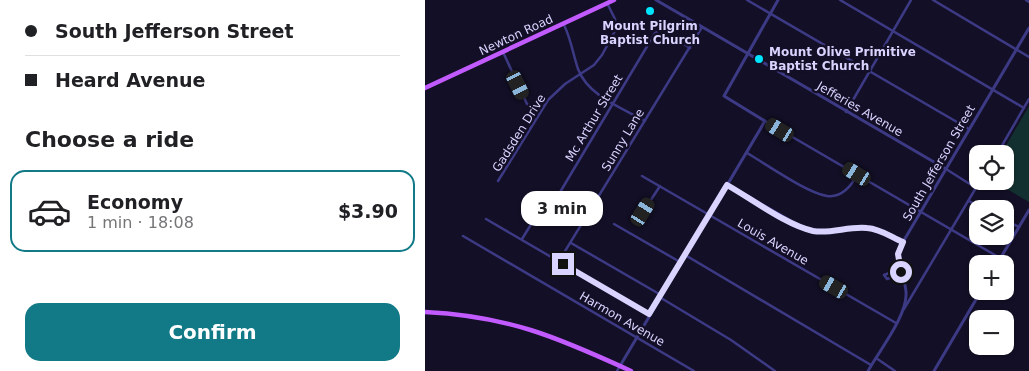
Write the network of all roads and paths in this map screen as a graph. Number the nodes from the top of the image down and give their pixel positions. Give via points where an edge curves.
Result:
1 (614, 0) edge
2 (656, 0) edge
3 (747, 0) edge
4 (778, 0) edge
5 (840, 0) edge
6 (911, 0) edge
7 (933, 0) edge
8 (606, 2) edge
9 (771, 13) junction
10 (564, 24) junction
11 (702, 27) junction
12 (1029, 28) edge
13 (893, 31) junction
14 (690, 48) junction
15 (1017, 49) junction
16 (503, 52) junction
17 (747, 54) junction
18 (1029, 56) edge
19 (870, 71) junction
20 (580, 74) junction
21 (425, 88) edge
22 (993, 89) junction
23 (1029, 99) edge
24 (613, 102) junction
25 (1024, 108) junction
26 (846, 112) junction
27 (539, 113) junction
28 (645, 121) junction
29 (765, 121) junction
30 (969, 129) junction
31 (1002, 145) edge
32 (747, 152) junction
33 (946, 168) junction
34 (857, 174) junction
35 (641, 176) dead end
36 (498, 182) dead end
37 (969, 183) edge
38 (727, 185) junction
39 (659, 186) junction
40 (969, 201) edge
41 (1029, 210) edge
42 (921, 211) junction
43 (643, 212) dead end
44 (709, 215) junction
45 (486, 219) dead end
46 (615, 224) dead end
47 (1014, 224) edge
48 (1019, 227) junction
49 (951, 229) junction
50 (463, 236) dead end
51 (522, 239) junction
52 (903, 242) junction
53 (571, 243) junction
54 (685, 255) junction
55 (995, 255) edge
56 (1002, 255) edge
57 (559, 262) junction
58 (680, 262) junction
59 (900, 269) junction
60 (901, 274) junction
61 (660, 296) junction
62 (976, 300) edge
63 (425, 312) edge
64 (649, 314) junction
65 (901, 315) junction
66 (896, 323) junction
67 (636, 337) junction
68 (875, 358) junction
69 (871, 365) junction
70 (620, 366) junction
71 (617, 371) edge
72 (631, 371) edge
73 (694, 371) edge
74 (775, 371) edge
75 (868, 371) edge
76 (895, 371) edge
77 (934, 371) edge

1 - 8 main road, Newton Road
2 - 11 street, Jefferies Avenue
3 - 9 street
4 - 9 street
5 - 13 street
6 - 13 street
7 - 15 street
8 - 10 main road, Newton Road
8 - 20 street, Gadsden Drive via 615,18 616,31 597,62
9 - 17 street
9 - 19 street
10 - 16 main road, Newton Road
10 - 20 street
11 - 14 street, Sunny Lane
11 - 17 street, Jefferies Avenue
12 - 15 street, South Jefferson Street
13 - 19 street
13 - 22 street
14 - 24 street, Mc Arthur Street via 657,31
14 - 28 street, Sunny Lane
15 - 18 street
15 - 22 street, South Jefferson Street
16 - 21 main road, Newton Road
16 - 27 street via 527,104
17 - 26 street, Jefferies Avenue
17 - 29 street via 724,96
19 - 26 street
19 - 30 street
20 - 24 street via 591,89
20 - 27 street, Gadsden Drive via 559,89
22 - 25 street
22 - 30 street, South Jefferson Street
23 - 25 street
24 - 28 street
24 - 51 street, Mc Arthur Street via 550,209 538,213
25 - 31 street
26 - 33 street, Jefferies Avenue
27 - 36 street, Gadsden Drive
28 - 53 street, Sunny Lane
29 - 32 street
29 - 34 street
30 - 33 street, South Jefferson Street
32 - 34 street via 827,196 847,189
32 - 38 street
33 - 37 street, Jefferies Avenue
33 - 42 street, South Jefferson Street
34 - 42 street
35 - 39 street, Louis Avenue
38 - 44 street
38 - 52 street via 804,228 831,232 868,228 885,232
39 - 43 street
39 - 44 street, Louis Avenue
40 - 49 street
41 - 48 street
42 - 49 street
42 - 52 street, South Jefferson Street
44 - 54 street
44 - 66 street, Louis Avenue
45 - 51 street
46 - 58 street
47 - 48 street
48 - 56 street
49 - 55 street
49 - 65 street
50 - 67 street, Harmon Avenue
51 - 57 street
52 - 59 street, South Jefferson Street via 898,254
53 - 57 street, Sunny Lane
53 - 61 street
54 - 58 street
54 - 69 street
57 - 64 street
58 - 61 street
59 - 60 street, South Jefferson Street
59 - 60 street via 884,276 887,279
60 - 65 street, South Jefferson Street via 906,294
61 - 64 street
61 - 74 street
62 - 77 street
63 - 70 main road via 476,316 517,324
64 - 67 street
65 - 66 street
66 - 68 street
67 - 70 street
67 - 73 street, Harmon Avenue
68 - 69 street
68 - 76 street
69 - 75 street
70 - 71 street
70 - 72 main road

